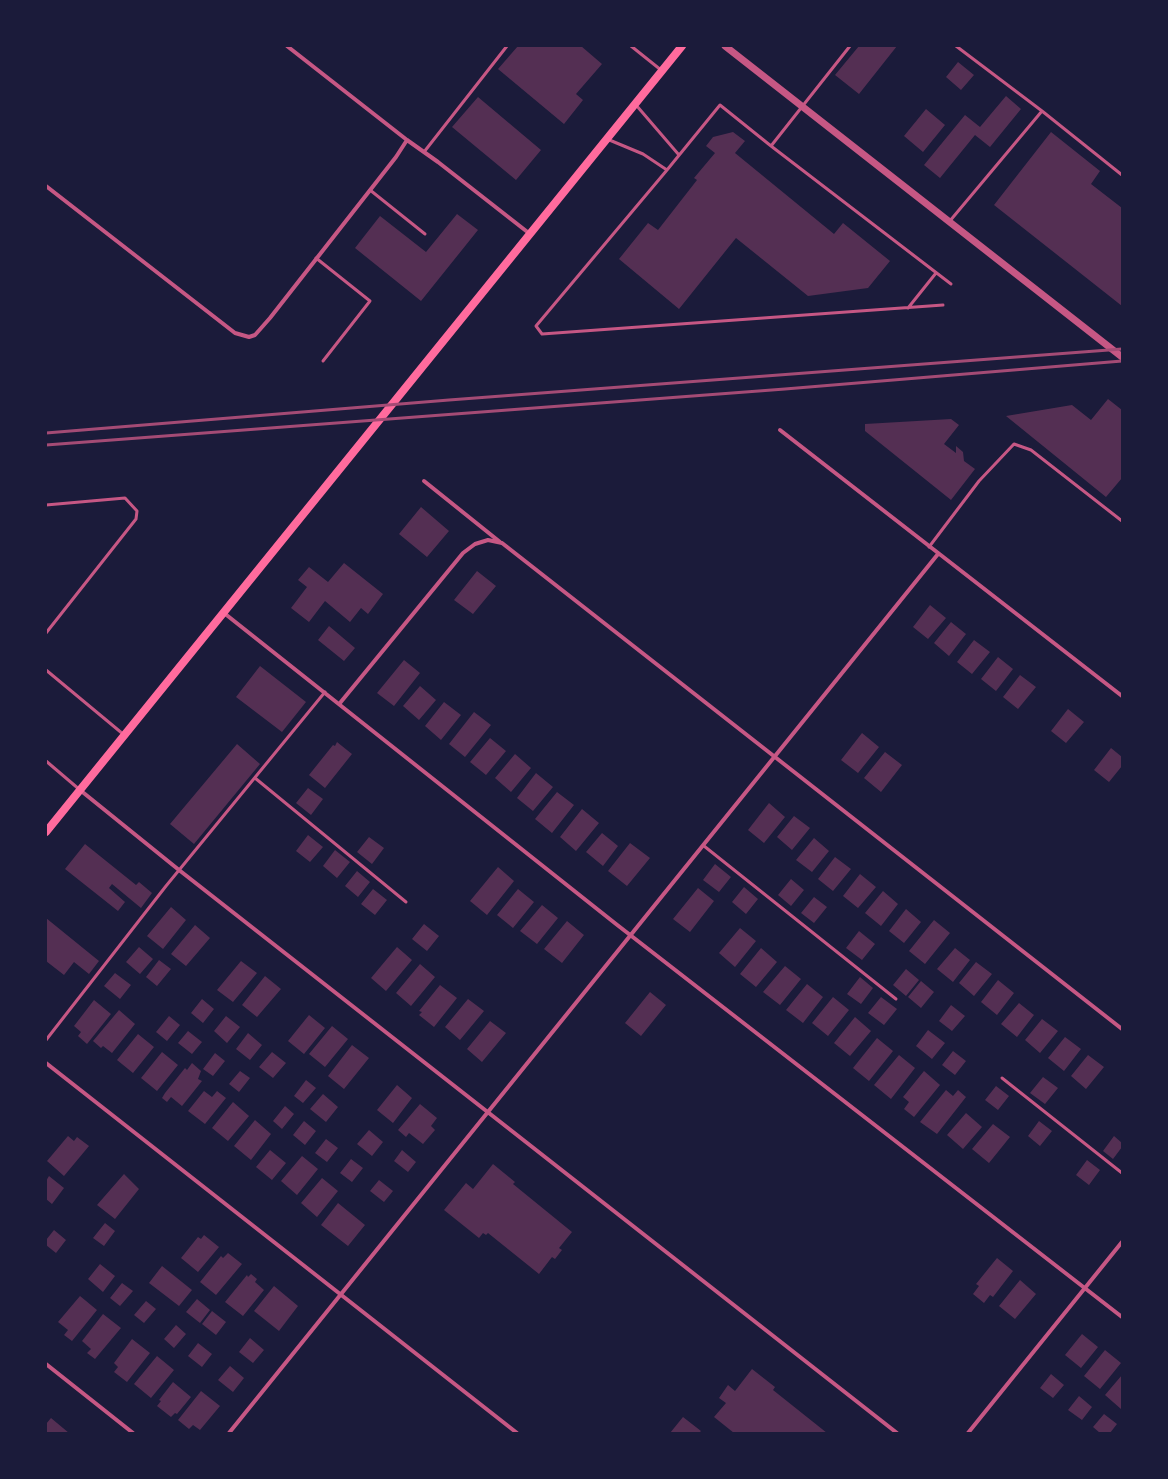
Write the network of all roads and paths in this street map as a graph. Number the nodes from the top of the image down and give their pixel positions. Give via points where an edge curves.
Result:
1 (288, 46) edge
2 (507, 46) edge
3 (631, 46) edge
4 (682, 46) edge
5 (725, 46) edge
6 (850, 46) edge
7 (956, 46) edge
8 (662, 71) junction
9 (635, 104) junction
10 (802, 107) junction
11 (1042, 111) junction
12 (607, 139) junction
13 (407, 140) junction
14 (771, 146) junction
15 (424, 152) junction
16 (679, 155) junction
17 (667, 170) junction
18 (1122, 175) edge
19 (46, 186) edge
20 (370, 190) junction
21 (949, 222) junction
22 (425, 234) dead end
23 (530, 234) junction
24 (316, 258) junction
25 (936, 273) junction
26 (951, 284) dead end
27 (943, 305) dead end
28 (908, 308) junction
29 (1122, 357) edge
30 (322, 361) dead end
31 (780, 430) dead end
32 (424, 481) dead end
33 (46, 505) edge
34 (1122, 521) edge
35 (502, 543) junction
36 (929, 547) junction
37 (938, 554) junction
38 (224, 612) junction
39 (46, 633) edge
40 (46, 670) edge
41 (325, 692) junction
42 (1122, 696) edge
43 (340, 703) junction
44 (125, 735) junction
45 (774, 757) junction
46 (46, 761) edge
47 (255, 778) junction
48 (80, 790) junction
49 (46, 832) edge
50 (704, 846) junction
51 (179, 870) junction
52 (406, 902) dead end
53 (631, 936) junction
54 (896, 999) dead end
55 (1122, 1029) edge
56 (46, 1040) edge
57 (46, 1062) edge
58 (1002, 1078) dead end
59 (489, 1113) junction
60 (1122, 1173) edge
61 (1122, 1242) edge
62 (1084, 1288) junction
63 (341, 1295) junction
64 (1122, 1318) edge
65 (46, 1364) edge
66 (133, 1433) edge
67 (229, 1433) edge
68 (517, 1433) edge
69 (897, 1433) edge
70 (968, 1433) edge

1 - 13 street
2 - 15 lane
3 - 8 lane
4 - 8 main road
5 - 10 street
6 - 10 lane
7 - 11 lane
8 - 9 main road
9 - 12 main road
9 - 16 lane
10 - 14 lane
10 - 21 street
11 - 18 lane
11 - 21 lane
12 - 17 lane via 643,154
12 - 23 main road
13 - 15 street
13 - 20 street
14 - 16 lane via 720,105
14 - 25 lane
15 - 23 street
16 - 17 lane
17 - 28 lane via 536,326 542,334
19 - 24 street via 235,333 249,337 255,335 270,318
20 - 22 lane
20 - 24 street
21 - 29 street
23 - 38 main road
24 - 30 lane via 370,301
25 - 26 lane
25 - 28 lane
27 - 28 lane
31 - 36 street
32 - 35 street
33 - 39 lane via 125,498 137,511 136,519
34 - 36 lane via 1031,450 1014,444 979,481
35 - 43 street via 488,540 475,544 462,553
35 - 45 street
36 - 37 street
37 - 42 street
37 - 45 street
38 - 41 street
38 - 44 main road
40 - 44 lane
41 - 43 street
41 - 47 lane
43 - 53 street
44 - 48 main road
45 - 50 street
45 - 55 street
46 - 48 lane
47 - 51 lane
47 - 52 lane
48 - 49 main road
48 - 51 street
50 - 53 street
50 - 54 lane
51 - 56 lane
51 - 59 street
53 - 59 street
53 - 62 street
57 - 63 street
58 - 60 lane
59 - 63 street
59 - 69 street
61 - 62 street
62 - 64 street
62 - 70 street
63 - 67 street
63 - 68 street
65 - 66 street

